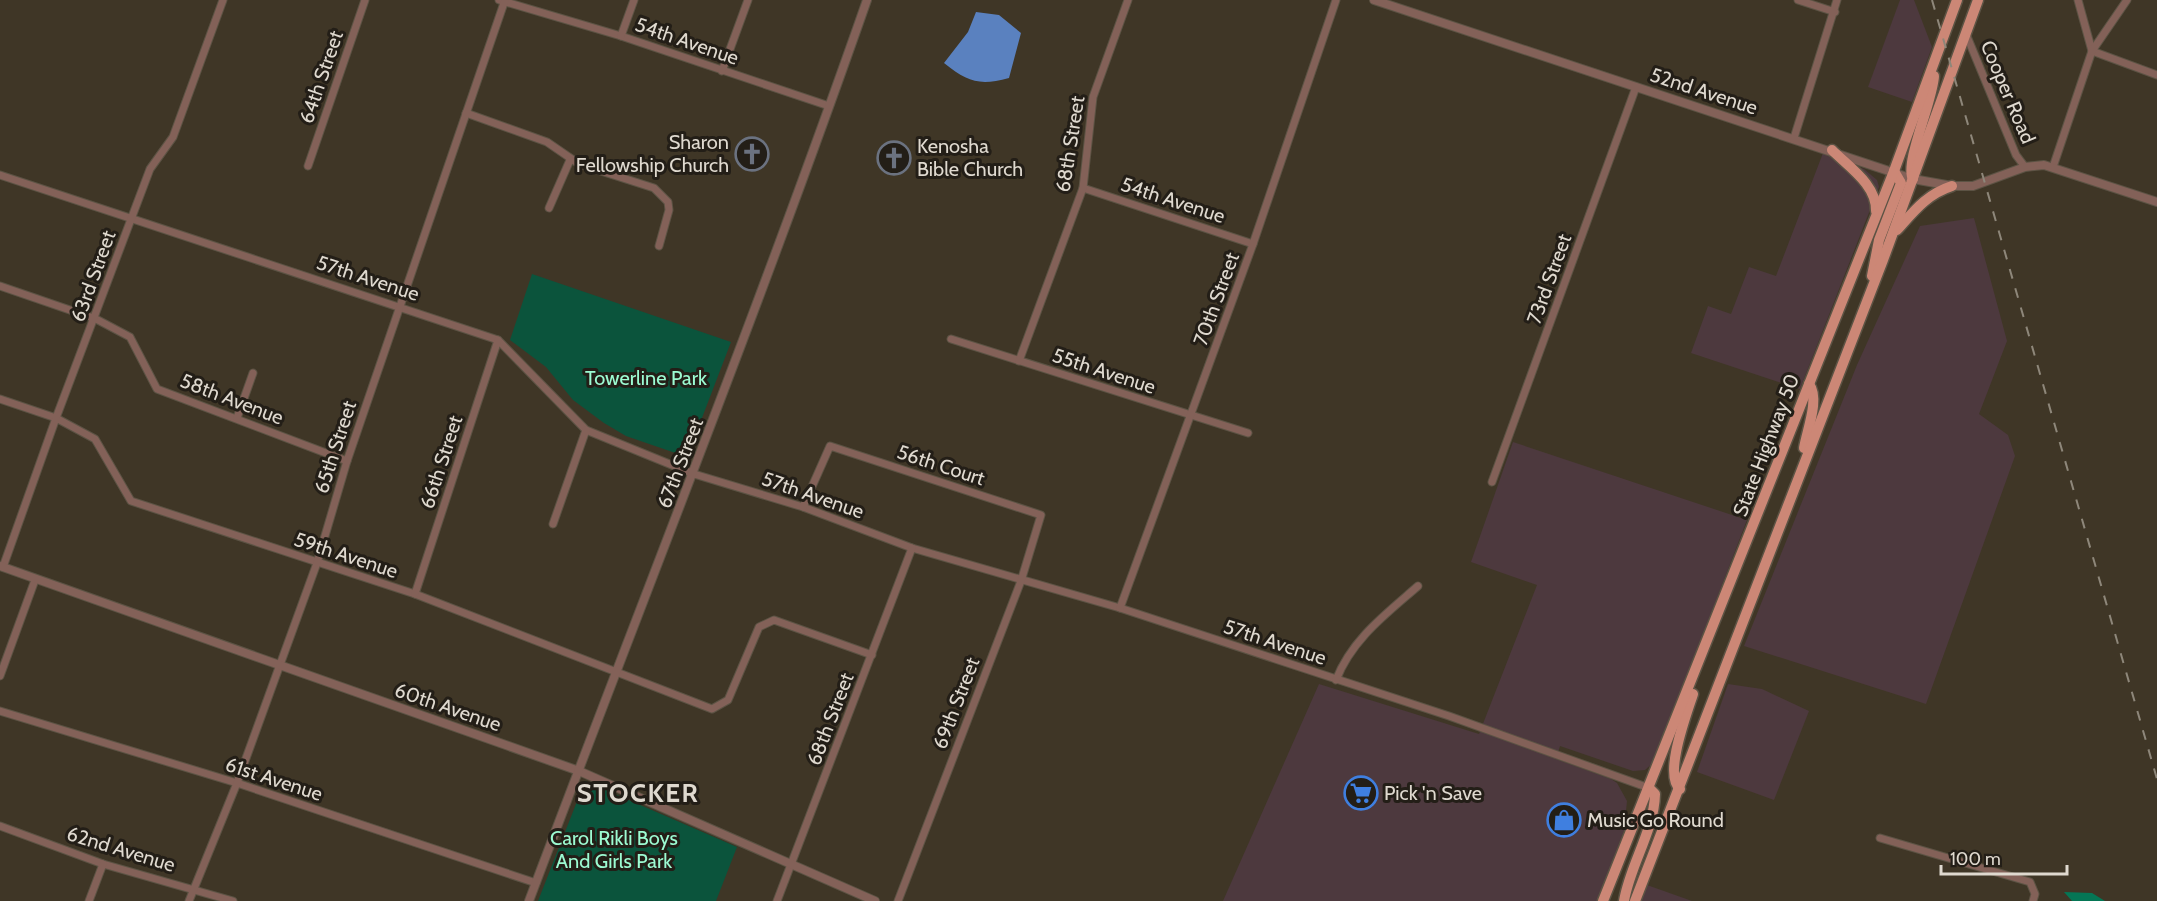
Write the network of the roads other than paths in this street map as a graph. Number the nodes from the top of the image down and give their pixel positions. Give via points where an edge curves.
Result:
1 (223, 0) edge
2 (365, 0) edge
3 (634, 0) edge
4 (748, 0) edge
5 (867, 0) edge
6 (1128, 0) edge
7 (1336, 0) edge
8 (1374, 0) edge
9 (1798, 0) edge
10 (1837, 0) edge
11 (1957, 0) edge
12 (1978, 0) edge
13 (2078, 0) edge
14 (2127, 0) edge
15 (503, 1) edge
16 (1834, 12) junction
17 (1966, 34) junction
18 (621, 36) junction
19 (2092, 51) junction
20 (1936, 61) junction
21 (722, 71) junction
22 (2157, 75) edge
23 (1636, 87) junction
24 (829, 106) junction
25 (466, 113) junction
26 (1794, 138) junction
27 (1832, 150) junction
28 (570, 160) junction
29 (308, 165) dead end
30 (2025, 167) junction
31 (2053, 167) junction
32 (1894, 171) junction
33 (0, 175) edge
34 (1913, 179) junction
35 (1952, 186) junction
36 (1083, 188) junction
37 (2157, 202) edge
38 (549, 208) dead end
39 (1876, 217) junction
40 (132, 220) junction
41 (1893, 234) junction
42 (1253, 244) junction
43 (659, 246) dead end
44 (0, 285) edge
45 (1868, 297) junction
46 (400, 305) junction
47 (96, 319) junction
48 (951, 339) dead end
49 (498, 340) junction
50 (1019, 361) junction
51 (253, 373) dead end
52 (1809, 384) junction
53 (0, 399) edge
54 (1191, 416) junction
55 (56, 418) junction
56 (237, 418) junction
57 (586, 430) junction
58 (1248, 433) dead end
59 (346, 460) junction
60 (1801, 469) junction
61 (694, 474) junction
62 (1492, 482) dead end
63 (803, 507) junction
64 (1041, 515) joint
65 (553, 524) dead end
66 (912, 548) junction
67 (317, 563) junction
68 (2, 567) edge
69 (35, 580) junction
70 (1021, 581) junction
71 (1418, 586) dead end
72 (415, 594) junction
73 (1120, 608) junction
74 (1707, 642) junction
75 (872, 655) junction
76 (280, 665) junction
77 (618, 672) junction
78 (0, 676) edge
79 (1336, 680) junction
80 (0, 711) edge
81 (579, 771) junction
82 (237, 783) junction
83 (1648, 788) junction
84 (1680, 789) junction
85 (0, 826) edge
86 (1880, 838) dead end
87 (103, 864) junction
88 (790, 866) junction
89 (536, 883) junction
90 (195, 889) junction
91 (89, 901) edge
92 (189, 901) edge
93 (233, 901) edge
94 (529, 901) edge
95 (777, 901) edge
96 (875, 901) edge
97 (898, 901) edge
98 (1603, 901) edge
99 (1624, 901) edge
100 (1635, 901) edge
101 (2033, 901) edge

1 - 40 street, 63rd Street via 173,137 150,169
2 - 29 street, 64th Street
3 - 18 street
4 - 21 street
5 - 24 street, 67th Street
6 - 36 street, 68th Street via 1093,97
7 - 42 street, 70th Street
8 - 23 street, 52nd Avenue
9 - 16 street
10 - 16 street
11 - 20 main road, State Highway 50
12 - 17 main road, State Highway 50
13 - 19 street
14 - 19 street
15 - 18 street, 54th Avenue
15 - 25 street, 65th Street
16 - 26 street
17 - 30 street, Cooper Road via 2016,155
17 - 34 main road, State Highway 50
18 - 21 street, 54th Avenue
19 - 22 street
19 - 31 street
20 - 32 main road, State Highway 50
20 - 34 main road via 1931,97 1910,162
21 - 24 street, 54th Avenue
23 - 26 street, 52nd Avenue
23 - 62 street, 73rd Street
24 - 61 street, 67th Street
25 - 28 street via 541,140
25 - 46 street, 65th Street
26 - 27 street, 52nd Avenue
27 - 32 street, 52nd Avenue
27 - 39 main road via 1866,183 1876,201
28 - 38 street
28 - 43 street via 646,184 664,196 669,210
30 - 31 street, Cooper Road
30 - 35 street, 52nd Avenue via 1985,183
31 - 37 street, Cooper Road
32 - 34 street, 52nd Avenue
32 - 39 main road, State Highway 50
32 - 45 main road via 1901,183 1879,240
33 - 40 street, 57th Avenue
34 - 35 street, 52nd Avenue
34 - 41 main road, State Highway 50
35 - 41 main road via 1920,204
36 - 42 street, 54th Avenue
36 - 50 street, 68th Street
39 - 52 main road, State Highway 50
40 - 46 street, 57th Avenue
40 - 47 street, 63rd Street
41 - 45 main road, State Highway 50
42 - 54 street, 70th Street
44 - 47 street, 58th Avenue
45 - 60 main road, State Highway 50
46 - 49 street, 57th Avenue
46 - 59 street, 65th Street
47 - 55 street, 63rd Street
47 - 56 street, 58th Avenue via 130,337 157,388
48 - 50 street, 55th Avenue
49 - 57 street, 57th Avenue
49 - 72 street, 66th Street
50 - 54 street, 55th Avenue
51 - 56 street
52 - 60 main road via 1814,399
52 - 74 main road, State Highway 50
53 - 55 street, 59th Avenue
54 - 58 street, 55th Avenue
54 - 73 street, 70th Street
55 - 67 street, 59th Avenue via 95,439 131,501
55 - 68 street, 63rd Street
56 - 59 street, 58th Avenue
57 - 61 street, 57th Avenue
57 - 65 street
59 - 67 street, 65th Street
60 - 84 main road, State Highway 50
61 - 63 street, 57th Avenue
61 - 77 street, 67th Street
63 - 64 street, 56th Court via 830,446
63 - 66 street, 57th Avenue
64 - 70 street, 69th Street
66 - 70 street, 57th Avenue
66 - 75 street, 68th Street
67 - 72 street, 59th Avenue
67 - 76 street, 65th Street
68 - 69 street, 60th Avenue
69 - 76 street, 60th Avenue
69 - 78 street
70 - 73 street, 57th Avenue
70 - 97 street, 69th Street
71 - 79 street via 1360,639 1347,655
72 - 77 street, 59th Avenue
73 - 79 street, 57th Avenue
74 - 83 main road, State Highway 50
74 - 84 main road via 1675,758 1672,776
75 - 77 street, 59th Avenue via 774,620 759,627 728,700 712,709
75 - 88 street, 68th Street
76 - 81 street, 60th Avenue
76 - 82 street, 65th Street
77 - 81 street, 67th Street
79 - 83 street, 57th Avenue
80 - 82 street, 61st Avenue
81 - 88 street, 60th Avenue
81 - 89 street, 67th Street
82 - 89 street, 61st Avenue
82 - 90 street, 65th Street
83 - 98 main road, State Highway 50
83 - 99 main road via 1655,794 1654,808
84 - 100 main road, State Highway 50
85 - 87 street, 62nd Avenue
86 - 101 street via 2030,882 2035,894
87 - 90 street, 62nd Avenue
87 - 91 street
88 - 95 street, 68th Street
88 - 96 street, 60th Avenue
89 - 94 street, 67th Street
90 - 92 street, 65th Street
90 - 93 street, 62nd Avenue

